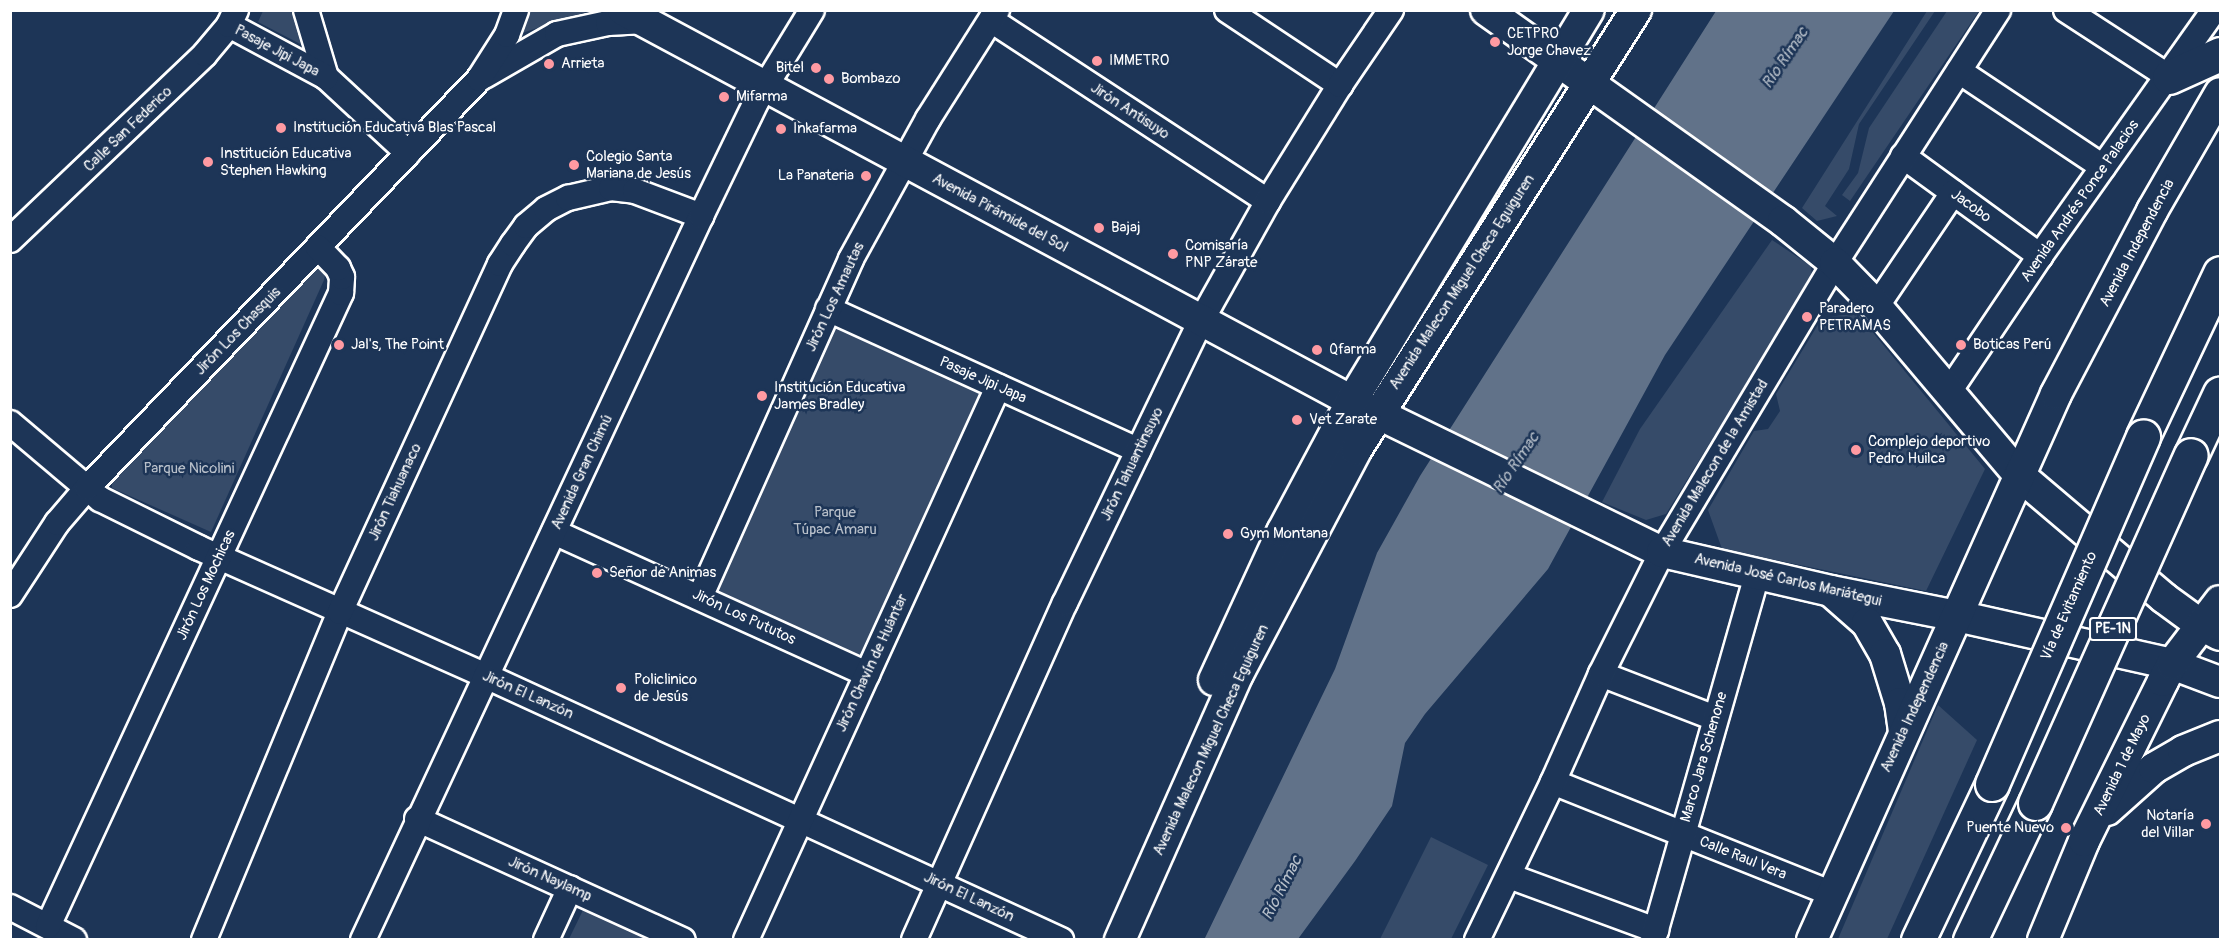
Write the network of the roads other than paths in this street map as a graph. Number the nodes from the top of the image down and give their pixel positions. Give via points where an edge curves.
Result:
1 (306, 10) edge
2 (516, 10) edge
3 (812, 10) edge
4 (1227, 10) edge
5 (1391, 10) edge
6 (1486, 10) edge
7 (1589, 10) edge
8 (1636, 10) edge
9 (1998, 10) edge
10 (2066, 10) edge
11 (2214, 10) edge
12 (994, 15) edge
13 (632, 16) edge
14 (232, 18) edge
15 (2220, 54) edge
16 (1558, 59) junction
17 (1959, 71) junction
18 (326, 77) junction
19 (2169, 77) junction
20 (479, 79) junction
21 (1340, 84) junction
22 (765, 86) junction
23 (1598, 88) junction
24 (2220, 93) edge
25 (408, 153) junction
26 (1903, 156) junction
27 (904, 161) junction
28 (2103, 167) junction
29 (1953, 193) junction
30 (1268, 201) junction
31 (701, 216) junction
32 (10, 240) edge
33 (318, 247) junction
34 (2040, 256) junction
35 (1835, 263) junction
36 (2220, 273) edge
37 (1876, 307) junction
38 (828, 309) junction
39 (1201, 321) junction
40 (998, 387) junction
41 (1948, 393) junction
42 (2220, 393) edge
43 (1377, 413) junction
44 (10, 423) edge
45 (1138, 450) junction
46 (2019, 474) junction
47 (87, 488) junction
48 (554, 532) junction
49 (1662, 552) junction
50 (219, 557) junction
51 (1757, 574) junction
52 (1831, 591) junction
53 (10, 595) edge
54 (700, 597) junction
55 (2220, 601) edge
56 (340, 612) junction
57 (1957, 616) junction
58 (2211, 630) edge
59 (2172, 664) junction
60 (867, 674) junction
61 (1601, 674) junction
62 (486, 676) junction
63 (2220, 682) edge
64 (1715, 718) junction
65 (1904, 731) junction
66 (2220, 736) edge
67 (1554, 782) junction
68 (417, 819) junction
69 (801, 819) junction
70 (1682, 833) junction
71 (2084, 842) junction
72 (1509, 876) junction
73 (939, 884) junction
74 (570, 888) junction
75 (1831, 893) junction
76 (10, 908) edge
77 (48, 926) junction
78 (1654, 934) edge
79 (74, 939) edge
80 (204, 939) edge
81 (363, 939) edge
82 (546, 939) edge
83 (683, 939) edge
84 (746, 939) edge
85 (914, 939) edge
86 (1061, 939) edge
87 (1099, 939) edge
88 (1120, 939) edge
89 (1477, 939) edge
90 (1812, 939) edge
91 (1918, 939) edge
92 (1970, 939) edge
93 (2043, 939) edge

1 - 18 street
2 - 20 street, Jirón Los Chasquis via 507,35
3 - 22 street, Avenida Gran Chimú
4 - 21 street
5 - 21 street, Jirón Tahuantinsuyo
6 - 16 main road
7 - 16 main road, Avenida Malecon Miguel Checa Eguiguren
8 - 23 main road, Avenida Malecon Miguel Checa Eguiguren
9 - 17 street, Avenida Malecon de la Amistad
10 - 19 street
11 - 19 street, Avenida Andrés Ponce Palacios
12 - 27 street, Jirón Los Amautas
12 - 30 street, Jirón Antisuyo
13 - 20 street, Jirón Los Chasquis via 557,34
13 - 22 main road, Avenida Pirámide del Sol
14 - 18 street, Pasaje Jipi Japa
14 - 32 street, Calle San Federico via 205,54
15 - 19 highway
16 - 23 main road
16 - 43 main road, Avenida Malecon Miguel Checa Eguiguren via 1464,216
17 - 26 street, Avenida Malecon de la Amistad
17 - 28 street
18 - 25 street, Pasaje Jipi Japa
19 - 28 street, Avenida Andrés Ponce Palacios
20 - 25 street, Jirón Los Chasquis
21 - 30 street, Jirón Tahuantinsuyo
22 - 27 main road, Avenida Pirámide del Sol
22 - 31 street, Avenida Gran Chimú
23 - 35 main road
23 - 43 main road, Avenida Malecon Miguel Checa Eguiguren
24 - 46 main road, Avenida Independencia via 2152,211 2056,394
25 - 33 street, Jirón Los Chasquis
26 - 29 street, Jacobo
26 - 35 street, Avenida Malecon de la Amistad
27 - 38 street, Jirón Los Amautas
27 - 39 main road, Avenida Pirámide del Sol
28 - 34 street, Avenida Andrés Ponce Palacios
29 - 34 street, Jacobo
29 - 37 street
30 - 39 street, Jirón Tahuantinsuyo
31 - 48 street, Avenida Gran Chimú
31 - 56 street, Jirón Tiahuanaco via 635,191 611,188 568,198 526,225 500,264
33 - 47 street, Jirón Los Chasquis
33 - 50 street, Jirón Los Mochicas via 338,268 341,293
34 - 41 street, Avenida Andrés Ponce Palacios
35 - 37 main road
35 - 49 street, Avenida Malecon de la Amistad
36 - 91 highway, Vía de Evitamiento, bridge via 1992,784
37 - 41 main road
38 - 40 street, Pasaje Jipi Japa
38 - 54 street, Jirón Los Amautas
39 - 43 main road, Avenida Pirámide del Sol
39 - 45 street, Jirón Tahuantinsuyo
40 - 45 street, Pasaje Jipi Japa
40 - 60 street, Jirón Chavín de Huántar
41 - 46 main road
42 - 92 highway, PE-1N, bridge
43 - 49 main road, Avenida José Carlos Mariátegui
43 - 87 main road, Avenida Malecon Miguel Checa Eguiguren via 1282,532
43 - 88 main road, Avenida Malecon Miguel Checa Eguiguren via 1238,674
44 - 47 street, Jirón El Lanzón
45 - 73 street, Jirón Tahuantinsuyo
46 - 57 main road, Avenida Independencia
46 - 58 main road via 2164,598
47 - 50 street, Jirón El Lanzón via 100,499
47 - 53 street, Jirón Los Chasquis via 57,523
48 - 54 street, Jirón Los Pututos
48 - 62 street, Avenida Gran Chimú
49 - 51 main road, Avenida José Carlos Mariátegui
49 - 61 street, Avenida Malecon de la Amistad
50 - 56 street, Jirón El Lanzón
50 - 77 street, Jirón Los Mochicas
51 - 52 main road, Avenida José Carlos Mariátegui
51 - 64 street, Marco Jara Schenone
52 - 57 main road, Avenida José Carlos Mariátegui
52 - 65 main road via 1867,623 1885,654
54 - 60 street, Jirón Los Pututos
55 - 58 main road, Avenida 1 de Mayo
56 - 62 street, Jirón El Lanzón
56 - 80 street, Jirón Tiahuanaco
57 - 59 main road, Avenida José Carlos Mariátegui
57 - 65 main road, Avenida Independencia
58 - 59 main road, Avenida 1 de Mayo
59 - 63 main road, Avenida José Carlos Mariátegui
59 - 71 main road, Avenida 1 de Mayo
60 - 69 street, Jirón Chavín de Huántar
61 - 64 street
61 - 67 street, Avenida Malecon de la Amistad
62 - 68 street, Avenida Gran Chimú
62 - 69 street, Jirón El Lanzón
64 - 70 street, Marco Jara Schenone
65 - 75 main road, Avenida Independencia
66 - 71 main road via 2154,768 2112,806
67 - 70 street, Calle Raul Vera
67 - 72 street, Avenida Malecon de la Amistad
68 - 74 street, Jirón Naylamp
68 - 81 street, Avenida Gran Chimú
69 - 73 street, Jirón El Lanzón
69 - 84 street, Jirón Chavín de Huántar
70 - 75 street, Calle Raul Vera
70 - 78 street, Marco Jara Schenone
71 - 93 main road, Avenida 1 de Mayo
72 - 78 street
72 - 89 street, Avenida Malecon de la Amistad
73 - 85 street, Jirón Tahuantinsuyo
73 - 86 street, Jirón El Lanzón
74 - 82 street
74 - 83 street, Jirón Naylamp
75 - 90 main road, Avenida Independencia
76 - 77 street
77 - 79 street

